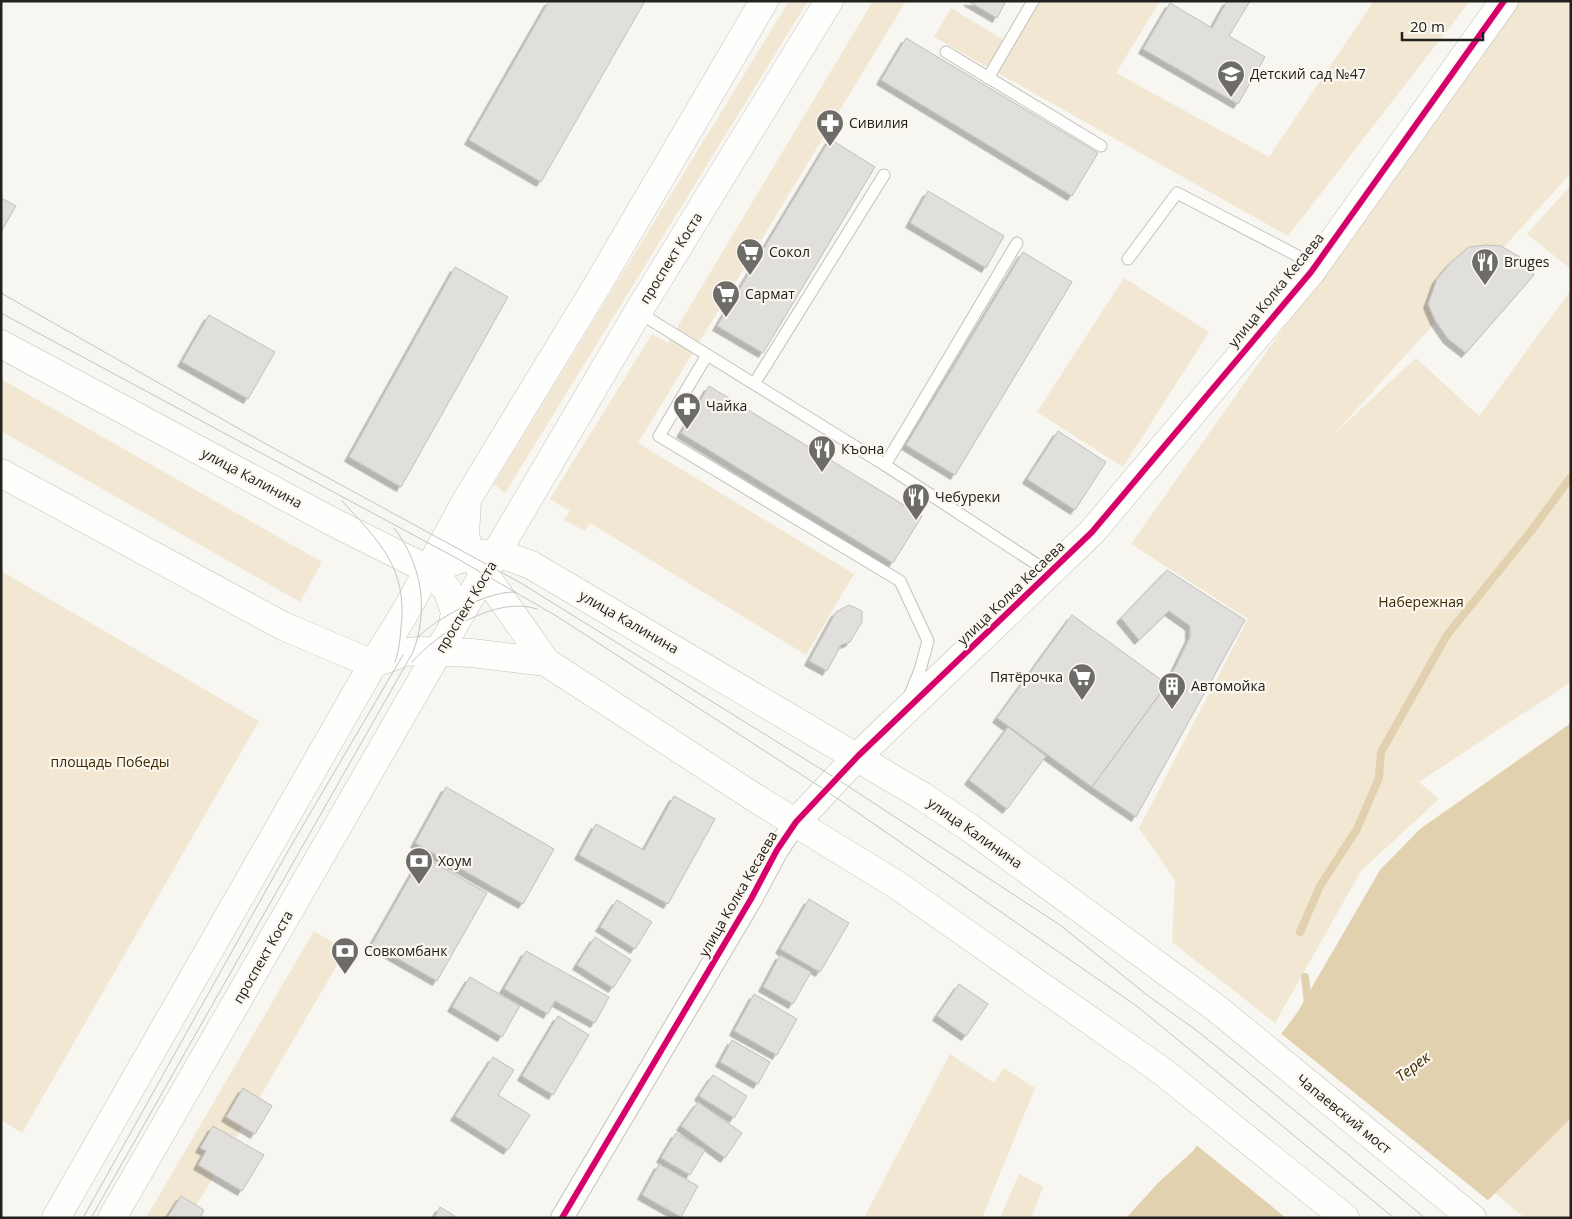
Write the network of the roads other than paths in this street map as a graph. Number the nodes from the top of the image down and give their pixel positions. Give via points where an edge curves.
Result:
1 (764, 1) edge
2 (829, 1) edge
3 (1033, 1) edge
4 (1504, 1) edge
5 (946, 52) dead end
6 (988, 78) junction
7 (1101, 146) dead end
8 (884, 175) dead end
9 (1017, 243) dead end
10 (1128, 259) dead end
11 (1315, 265) junction
12 (638, 312) junction
13 (1, 344) edge
14 (707, 355) junction
15 (754, 384) junction
16 (885, 465) junction
17 (1, 473) edge
18 (467, 500) junction
19 (485, 561) junction
20 (429, 570) junction
21 (1051, 573) junction
22 (452, 629) junction
23 (438, 652) junction
24 (546, 662) junction
25 (373, 664) junction
26 (901, 716) junction
27 (858, 756) junction
28 (796, 822) junction
29 (1216, 1008) joint
30 (56, 1218) edge
31 (112, 1218) edge
32 (562, 1218) edge
33 (1345, 1218) edge
34 (1472, 1218) edge

1 - 18 main road
2 - 12 main road, проспект Коста
3 - 6 lane
4 - 11 main road, улица Колка Кесаева
5 - 6 lane
6 - 7 lane
8 - 15 lane
9 - 16 lane
10 - 11 lane via 1177,192
11 - 21 main road, улица Колка Кесаева via 1092,532
12 - 14 lane
12 - 19 main road, проспект Коста
13 - 20 main road, улица Калинина
14 - 15 lane
14 - 26 lane via 659,436 900,581 928,641
15 - 16 lane
16 - 21 lane
17 - 25 main road via 283,626
18 - 19 main road via 465,536
18 - 20 main road
19 - 20 main road
19 - 22 main road, проспект Коста
19 - 24 main road
19 - 27 main road, улица Калинина via 531,565
20 - 22 main road, улица Калинина via 447,588 455,612
20 - 25 main road
21 - 26 main road, улица Колка Кесаева
22 - 23 main road, проспект Коста
23 - 24 main road
23 - 25 main road via 405,652
23 - 31 main road, проспект Коста
24 - 28 main road
25 - 30 main road
26 - 27 main road, улица Колка Кесаева
27 - 28 main road, улица Колка Кесаева
27 - 29 main road, улица Калинина via 953,815
28 - 32 street, улица Колка Кесаева
28 - 33 main road via 897,885 1162,1072
29 - 34 main road, Чапаевский мост

